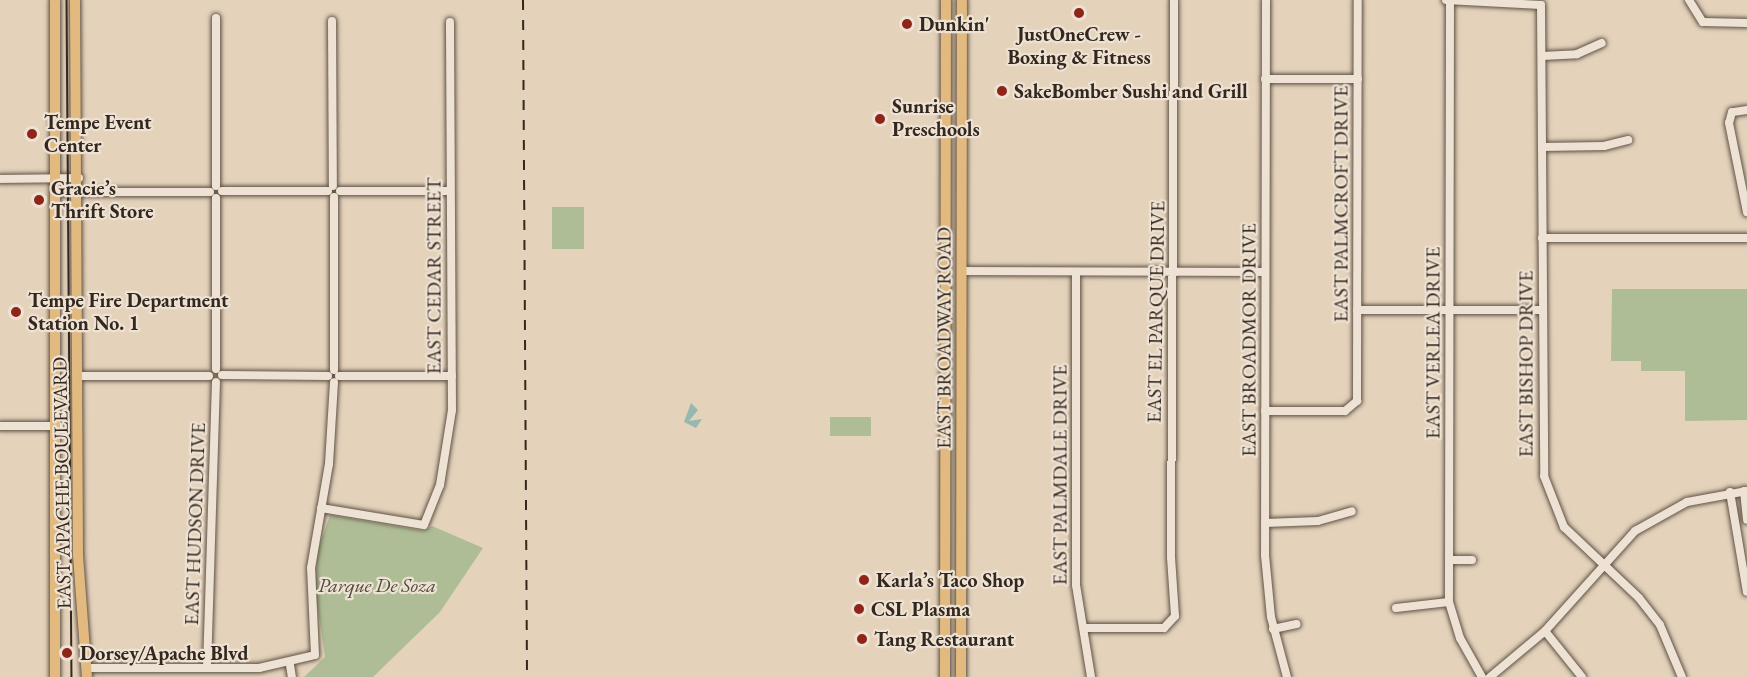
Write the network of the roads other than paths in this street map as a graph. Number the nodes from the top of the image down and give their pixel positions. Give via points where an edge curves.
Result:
1 (55, 0) edge
2 (75, 0) edge
3 (946, 0) edge
4 (962, 0) edge
5 (1174, 0) edge
6 (1266, 0) edge
7 (1358, 0) edge
8 (1448, 0) edge
9 (1689, 0) edge
10 (216, 18) dead end
11 (332, 21) dead end
12 (450, 22) dead end
13 (1747, 23) edge
14 (1602, 43) dead end
15 (1542, 56) junction
16 (946, 65) junction
17 (962, 65) junction
18 (1265, 79) junction
19 (1358, 79) junction
20 (1747, 110) edge
21 (1628, 140) dead end
22 (1542, 147) junction
23 (0, 178) edge
24 (56, 178) junction
25 (79, 178) junction
26 (334, 191) junction
27 (450, 191) junction
28 (56, 192) junction
29 (79, 192) junction
30 (216, 192) junction
31 (1747, 212) edge
32 (1542, 238) junction
33 (1747, 238) edge
34 (946, 271) junction
35 (962, 271) junction
36 (1173, 271) junction
37 (1076, 272) junction
38 (1266, 272) junction
39 (1357, 310) junction
40 (1450, 310) junction
41 (1542, 310) junction
42 (78, 376) junction
43 (216, 376) junction
44 (334, 376) junction
45 (452, 376) junction
46 (1265, 411) junction
47 (0, 426) edge
48 (59, 426) junction
49 (1746, 491) edge
50 (1730, 492) junction
51 (945, 497) junction
52 (962, 498) junction
53 (321, 508) junction
54 (1352, 511) dead end
55 (1747, 520) edge
56 (1265, 523) junction
57 (1449, 560) junction
58 (1472, 560) dead end
59 (1600, 565) junction
60 (1747, 592) edge
61 (1449, 602) junction
62 (1396, 608) dead end
63 (1296, 624) dead end
64 (1085, 628) junction
65 (1273, 629) junction
66 (1545, 631) junction
67 (290, 665) junction
68 (207, 668) junction
69 (87, 673) edge
70 (55, 677) edge
71 (292, 677) edge
72 (945, 677) edge
73 (962, 677) edge
74 (1091, 677) edge
75 (1287, 677) edge
76 (1482, 677) edge
77 (1490, 677) edge
78 (1582, 677) edge
79 (1682, 677) edge

1 - 24 main road, EAST APACHE BOULEVARD
2 - 25 main road, EAST APACHE BOULEVARD
3 - 16 main road, EAST BROADWAY ROAD
4 - 17 main road, EAST BROADWAY ROAD
5 - 36 street, EAST EL PARQUE DRIVE
6 - 18 street, EAST BROADMOR DRIVE
7 - 19 street, EAST PALMCROFT DRIVE
8 - 15 street, EAST BISHOP DRIVE via 1540,3
8 - 40 street, EAST VERLEA DRIVE
9 - 13 street via 1698,20
10 - 30 street, EAST HUDSON DRIVE
11 - 26 street
12 - 27 street, EAST CEDAR STREET
14 - 15 street via 1577,54
15 - 22 street, EAST BISHOP DRIVE
16 - 17 main road
16 - 34 main road, EAST BROADWAY ROAD
17 - 35 main road, EAST BROADWAY ROAD
18 - 19 street
18 - 38 street, EAST BROADMOR DRIVE
19 - 39 street, EAST PALMCROFT DRIVE
20 - 31 street via 1730,115
21 - 22 street via 1604,146
22 - 32 street, EAST BISHOP DRIVE
23 - 24 street
24 - 25 street
24 - 28 main road, EAST APACHE BOULEVARD
25 - 29 main road, EAST APACHE BOULEVARD
26 - 27 street
26 - 30 street
26 - 44 street
27 - 45 street, EAST CEDAR STREET
28 - 29 street
28 - 48 main road, EAST APACHE BOULEVARD
29 - 30 street
29 - 42 main road, EAST APACHE BOULEVARD
30 - 43 street, EAST HUDSON DRIVE
32 - 33 street
32 - 41 street, EAST BISHOP DRIVE
34 - 35 main road
34 - 51 main road, EAST BROADWAY ROAD
35 - 37 street
35 - 52 main road, EAST BROADWAY ROAD
36 - 37 street
36 - 38 street
36 - 64 street, EAST EL PARQUE DRIVE via 1172,624
37 - 64 street, EAST PALMDALE DRIVE via 1076,585
38 - 46 street, EAST BROADMOR DRIVE
39 - 40 street
39 - 46 street, EAST PALMCROFT DRIVE via 1354,408
40 - 41 street
40 - 57 street, EAST VERLEA DRIVE
41 - 59 street, EAST BISHOP DRIVE via 1546,487 1564,527
42 - 43 street
42 - 69 main road, EAST APACHE BOULEVARD via 78,555
43 - 44 street
43 - 68 street, EAST HUDSON DRIVE
44 - 45 street
44 - 53 street
45 - 53 street, EAST CEDAR STREET via 448,447 424,525
46 - 56 street, EAST BROADMOR DRIVE
47 - 48 street
48 - 70 main road, EAST APACHE BOULEVARD
49 - 50 street
49 - 55 street
50 - 59 street via 1687,502 1653,519
50 - 60 street
51 - 52 main road
51 - 72 main road, EAST BROADWAY ROAD
52 - 73 main road, EAST BROADWAY ROAD
53 - 67 street via 311,581 316,653
54 - 56 street via 1318,521
56 - 65 street, EAST BROADMOR DRIVE
57 - 58 street
57 - 61 street, EAST VERLEA DRIVE
59 - 66 street
59 - 79 street, EAST BISHOP DRIVE via 1639,598 1660,625
61 - 62 street
61 - 76 street, EAST VERLEA DRIVE via 1460,638
63 - 65 street
64 - 74 street, EAST PALMDALE DRIVE
65 - 75 street, EAST BROADMOR DRIVE
66 - 77 street
66 - 78 street
67 - 68 street
67 - 71 street
68 - 69 street

